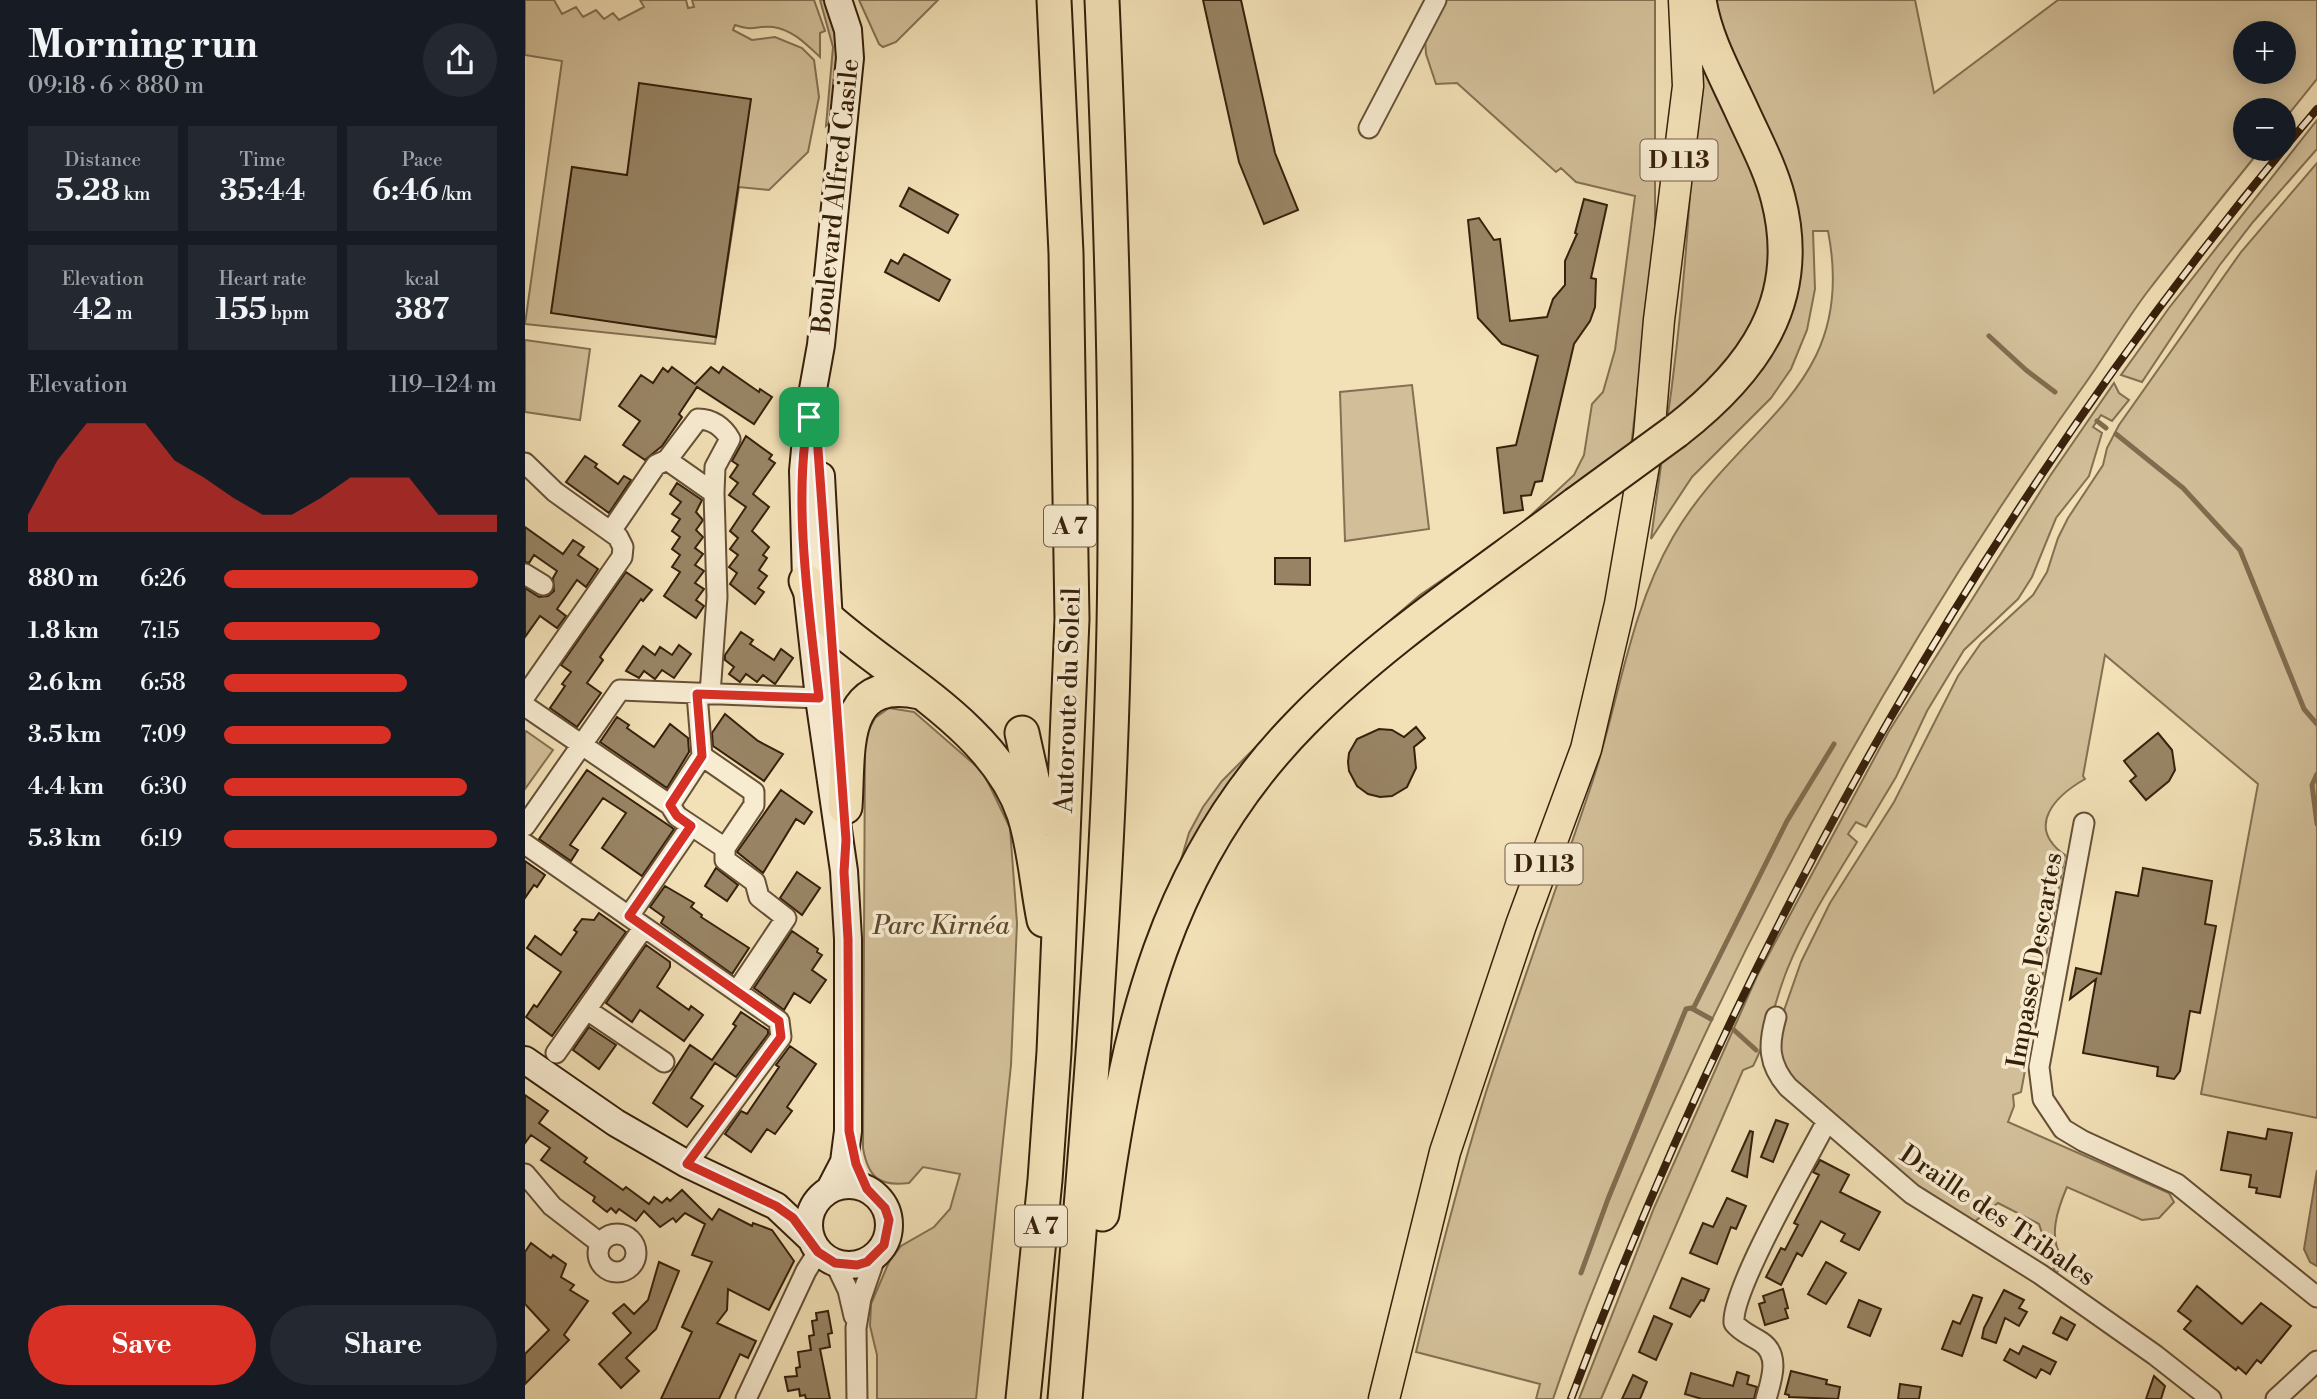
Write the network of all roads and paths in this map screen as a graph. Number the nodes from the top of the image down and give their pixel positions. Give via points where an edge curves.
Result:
1 (838, 0) edge
2 (1054, 0) edge
3 (1102, 0) edge
4 (1436, 0) edge
5 (1665, 0) edge
6 (1684, 0) edge
7 (1699, 0) edge
8 (1369, 128) dead end
9 (1659, 320) junction
10 (814, 394) junction
11 (667, 460) junction
12 (525, 463) edge
13 (714, 493) junction
14 (611, 531) junction
15 (525, 574) edge
16 (806, 581) junction
17 (543, 585) dead end
18 (828, 619) junction
19 (920, 692) junction
20 (703, 694) junction
21 (525, 696) edge
22 (819, 698) junction
23 (525, 706) edge
24 (1022, 733) dead end
25 (581, 745) junction
26 (702, 756) junction
27 (670, 805) junction
28 (845, 807) junction
29 (2084, 824) dead end
30 (525, 826) edge
31 (691, 826) junction
32 (525, 844) edge
33 (725, 848) junction
34 (844, 872) junction
35 (1044, 920) junction
36 (636, 921) junction
37 (737, 991) junction
38 (587, 1010) junction
39 (1776, 1017) dead end
40 (1054, 1052) junction
41 (556, 1053) dead end
42 (525, 1060) edge
43 (664, 1062) dead end
44 (1827, 1121) junction
45 (849, 1131) junction
46 (687, 1164) junction
47 (525, 1174) edge
48 (867, 1189) junction
49 (825, 1194) junction
50 (776, 1206) junction
51 (600, 1242) dead end
52 (821, 1251) junction
53 (876, 1255) junction
54 (2317, 1297) edge
55 (856, 1328) junction
56 (2317, 1361) edge
57 (746, 1399) edge
58 (857, 1399) edge
59 (1023, 1399) edge
60 (1067, 1399) edge
61 (1384, 1399) edge
62 (1766, 1399) edge
63 (2211, 1399) edge
64 (2276, 1399) edge

1 - 10 street, Boulevard Alfred Casile via 848,30 850,58
2 - 40 highway, Autoroute du Soleil / A 7 via 1066,253 1072,619
3 - 60 highway, Autoroute du Soleil / A 7 via 1113,267 1114,625 1091,1094
4 - 8 street
5 - 9 main road, D 113 via 1667,81
6 - 9 main road, D 113 via 1688,86
7 - 60 highway, bridge via 1706,32 1778,198 1785,263 1770,323 1749,362 1721,394 1373,658 1302,721 1247,785 1193,872 1170,920 1136,1028
9 - 61 main road, D 113 via 1636,521 1586,749 1445,1152
10 - 16 street, Boulevard Alfred Casile via 803,471
10 - 18 street, Boulevard Alfred Casile
11 - 13 street
11 - 13 street via 698,419 708,419 726,431 730,439 715,467
11 - 14 street via 656,465
12 - 14 street via 555,492
13 - 20 street via 717,597
14 - 21 street via 623,547 622,556
15 - 17 street
16 - 18 highway
16 - 22 street, Boulevard Alfred Casile
18 - 19 highway
18 - 28 street, Boulevard Alfred Casile
19 - 28 highway via 880,691 860,705 851,727
19 - 35 highway via 986,751 1010,783 1024,815
20 - 22 street
20 - 25 street via 620,690
20 - 26 street
22 - 34 street, Boulevard Alfred Casile
23 - 25 street
24 - 35 highway via 1043,832
25 - 27 street
25 - 30 street
26 - 27 street
26 - 33 street via 754,792 754,804
27 - 31 street
28 - 34 street, Boulevard Alfred Casile
29 - 54 street, Impasse Descartes via 2039,1067 2048,1110 2073,1136 2177,1184
31 - 33 street
31 - 36 street
32 - 36 street
33 - 37 street via 725,860 755,881 759,897 786,918
34 - 45 street, Boulevard Alfred Casile
35 - 40 highway
36 - 37 street
36 - 38 street
37 - 46 street via 779,1021 781,1037
38 - 41 street
38 - 43 street
39 - 44 street, Draille des Tribales via 1769,1042 1773,1066 1788,1087
40 - 59 highway, Autoroute du Soleil / A 7
42 - 46 street
44 - 62 street via 1734,1307 1734,1323 1763,1343 1772,1357
44 - 63 street, Draille des Tribales via 1912,1195 2040,1274
45 - 48 street, Boulevard Alfred Casile
45 - 49 street, Boulevard Alfred Casile via 844,1162
46 - 50 street
47 - 51 street via 552,1206
48 - 49 street via 842,1185
48 - 53 street via 885,1208 889,1220 884,1245
49 - 50 street
49 - 52 street via 809,1217
50 - 52 street
52 - 53 street via 857,1265
52 - 55 street via 848,1290
52 - 57 street via 806,1271
53 - 55 street
55 - 58 street
56 - 64 street

